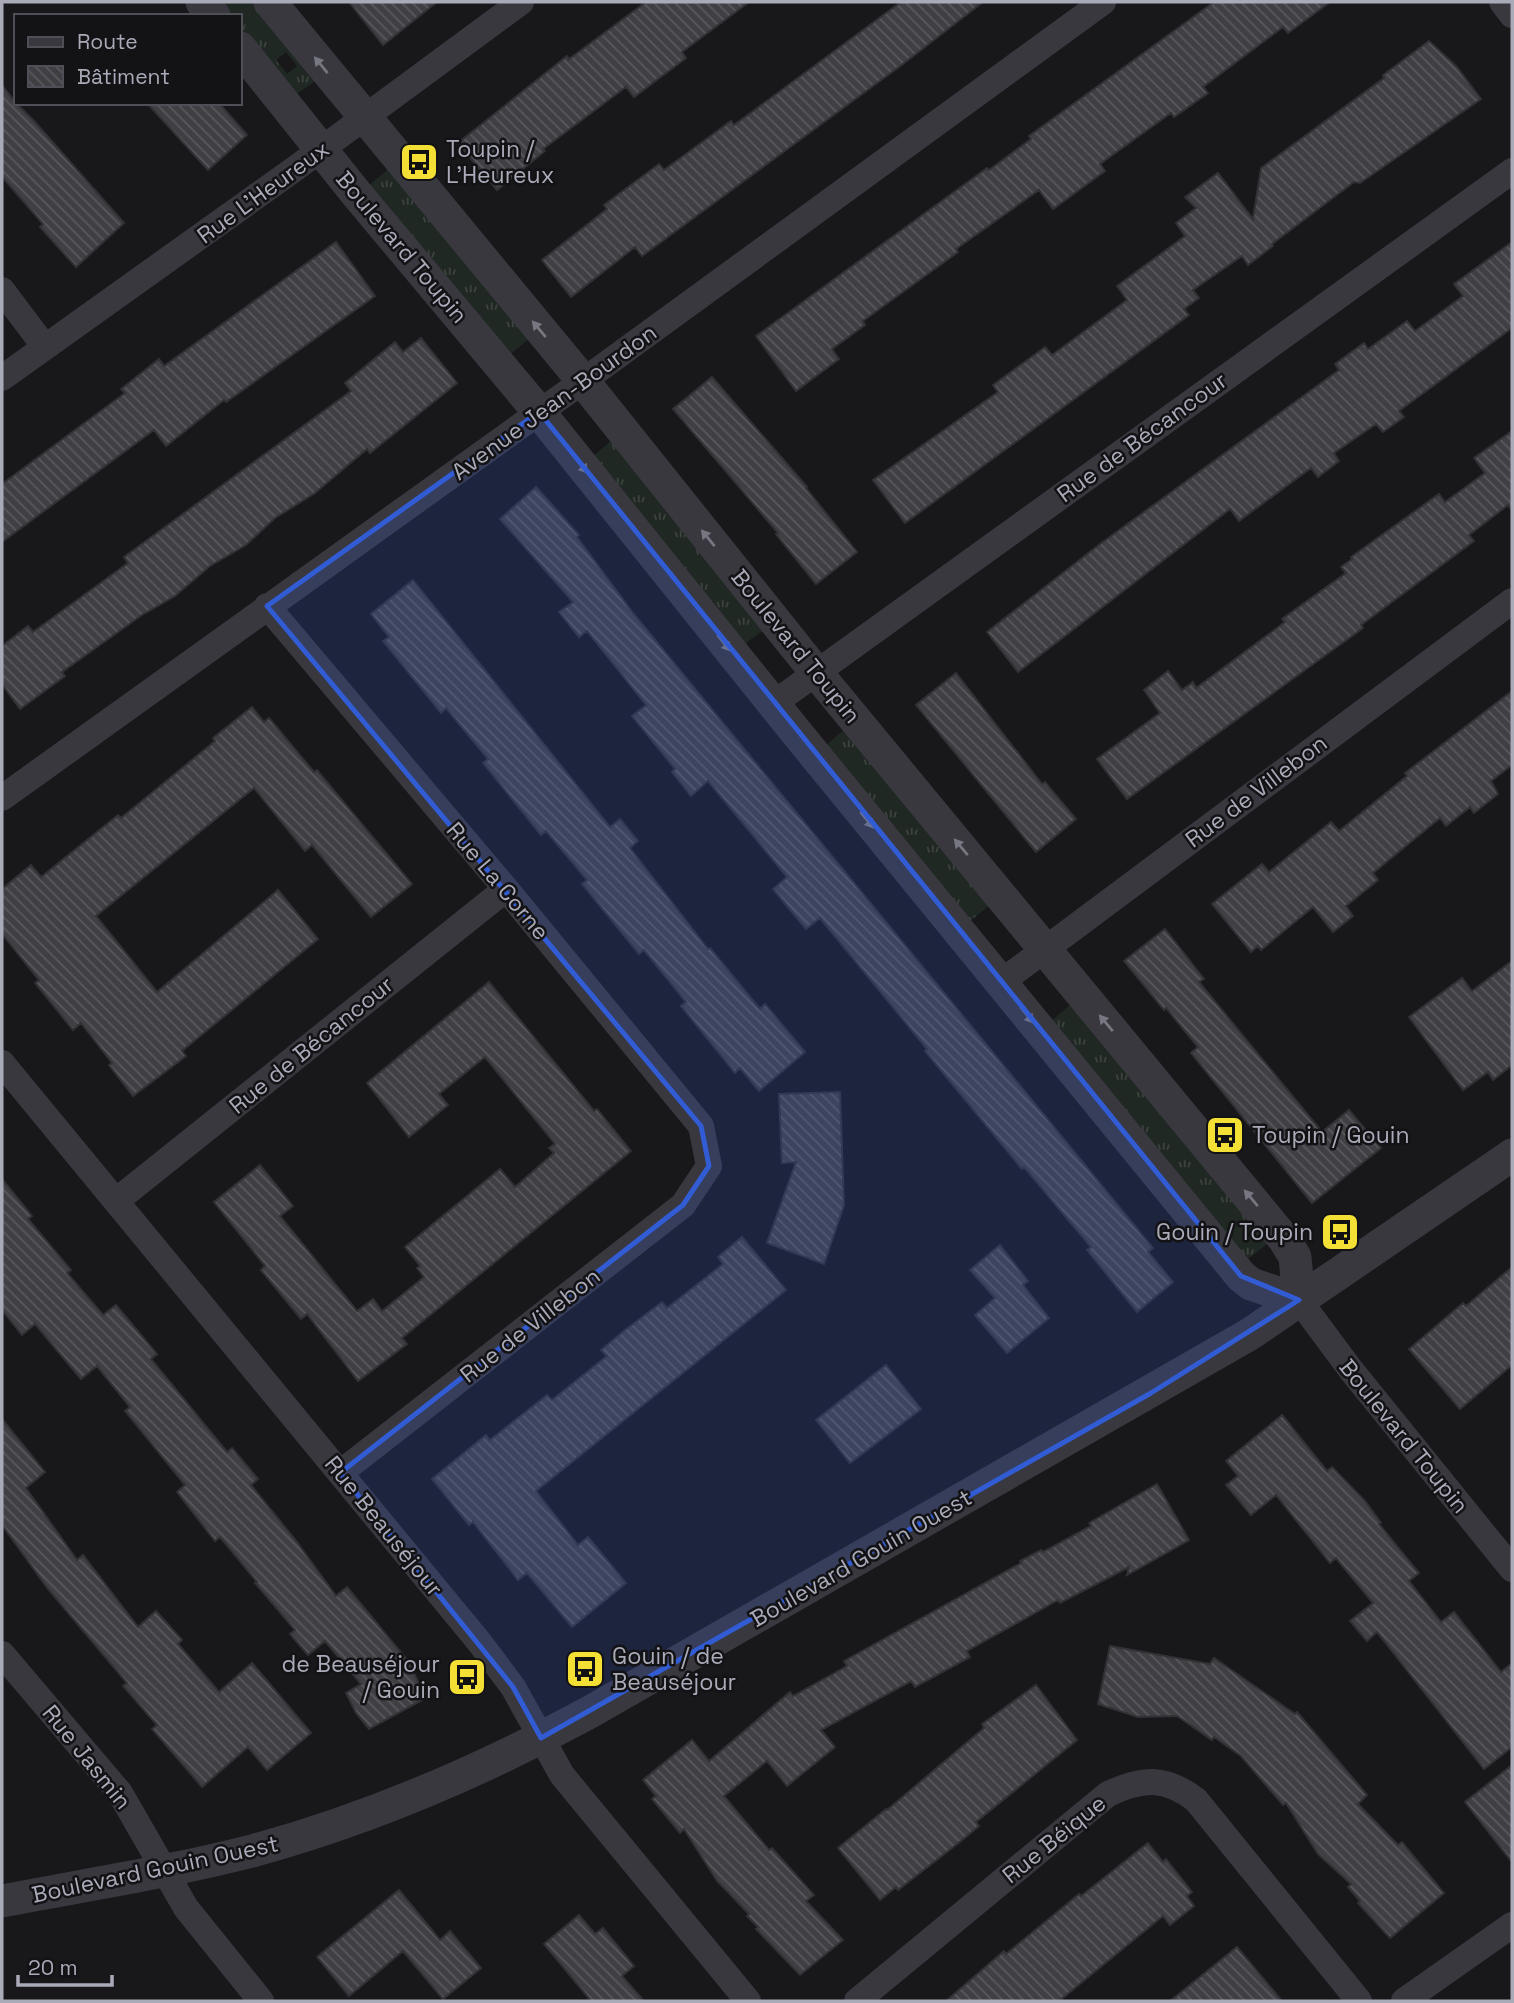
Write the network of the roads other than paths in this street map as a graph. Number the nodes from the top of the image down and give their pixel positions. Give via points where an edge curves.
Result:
1 (270, 2) edge
2 (521, 2) edge
3 (1103, 2) edge
4 (1502, 2) edge
5 (1512, 15) edge
6 (242, 51) edge
7 (365, 117) junction
8 (321, 150) junction
9 (1512, 171) edge
10 (2, 290) edge
11 (45, 346) junction
12 (2, 378) edge
13 (583, 382) junction
14 (539, 412) junction
15 (1512, 601) edge
16 (267, 606) junction
17 (816, 671) junction
18 (773, 704) junction
19 (2, 798) edge
20 (506, 889) junction
21 (1045, 948) junction
22 (1000, 983) junction
23 (2, 1063) edge
24 (1512, 1155) edge
25 (709, 1166) joint
26 (116, 1201) junction
27 (1298, 1300) junction
28 (340, 1473) junction
29 (1512, 1569) edge
30 (2, 1654) edge
31 (541, 1738) junction
32 (163, 1870) junction
33 (2, 1901) edge
34 (1512, 1925) edge
35 (261, 2001) edge
36 (748, 2001) edge
37 (857, 2001) edge
38 (1359, 2001) edge
39 (1404, 2001) edge

7 -> 1 street, Boulevard Toupin
2 - 7 street, Rue L'Heureux
3 - 13 street, Avenue Jean-Bourdon
4 - 5 street
6 - 8 street, Boulevard Toupin
7 - 8 street, Rue L'Heureux
13 -> 7 street, Boulevard Toupin
8 - 11 street, Rue L'Heureux
8 - 14 street, Boulevard Toupin
9 - 17 street, Rue de Bécancour
10 - 11 street
11 - 12 street, Rue L'Heureux
13 - 14 street, Avenue Jean-Bourdon
17 -> 13 street, Boulevard Toupin
14 - 16 street, Avenue Jean-Bourdon
14 -> 18 street, Boulevard Toupin
15 - 21 street, Rue de Villebon
16 - 19 street, Avenue Jean-Bourdon
16 - 20 street, Rue La Corne
17 - 18 street, Rue de Bécancour
21 -> 17 street, Boulevard Toupin
18 -> 22 street, Boulevard Toupin
20 - 25 street, Rue La Corne via 701,1126
20 - 26 street, Rue de Bécancour
21 - 22 street, Rue de Villebon
27 -> 21 street, Boulevard Toupin via 1294,1257 1284,1239
22 -> 27 street, Boulevard Toupin via 1241,1276
23 - 26 street, Rue Beauséjour
24 - 27 street, Boulevard Gouin Ouest
25 - 28 street, Rue de Villebon via 683,1205
26 - 28 street, Rue Beauséjour
27 - 29 street, Boulevard Toupin
27 - 31 street, Boulevard Gouin Ouest via 1139,1399
28 - 31 street, Rue Beauséjour via 513,1687
30 - 32 street, Rue Jasmin via 120,1793
31 - 32 street, Boulevard Gouin Ouest via 347,1821 251,1851
31 - 36 street, Rue Beauséjour via 562,1775
32 - 33 street, Boulevard Gouin Ouest
32 - 35 street, Rue Jasmin via 197,1924
34 - 39 street
37 - 38 street, Rue Béique via 1108,1794 1147,1782 1173,1786 1196,1800

